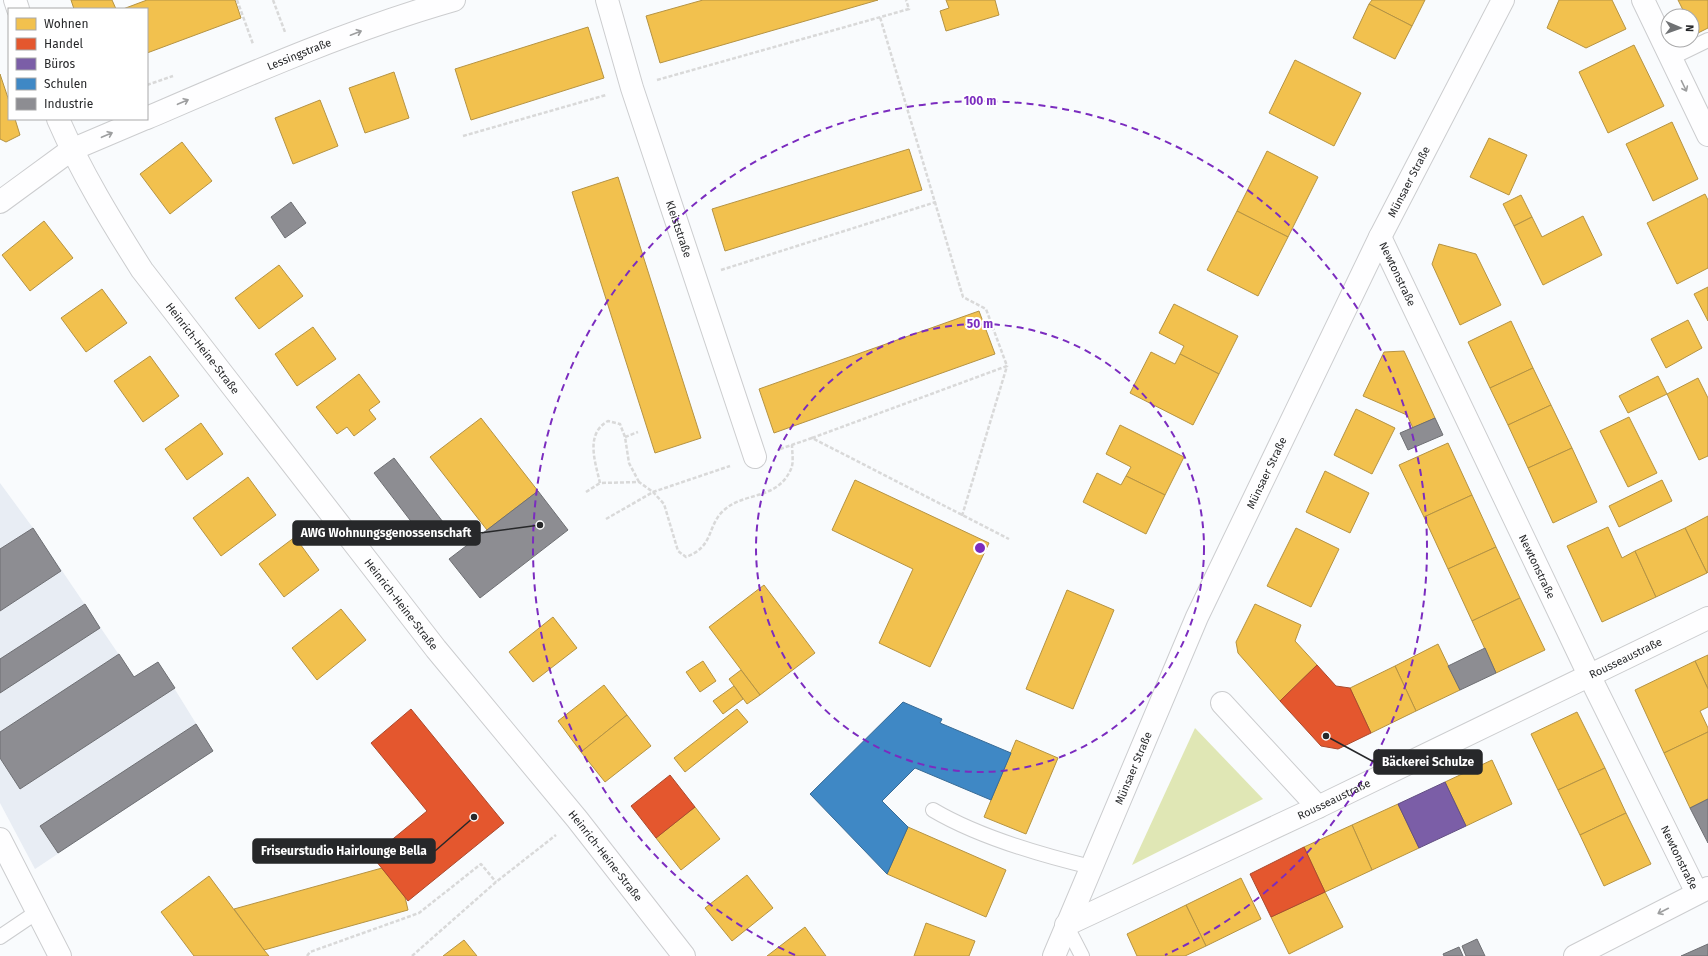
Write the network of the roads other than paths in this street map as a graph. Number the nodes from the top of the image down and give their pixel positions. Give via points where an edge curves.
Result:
1 (454, 0) edge
2 (606, 0) edge
3 (1503, 0) edge
4 (1643, 0) edge
5 (1708, 40) edge
6 (1671, 58) junction
7 (148, 118) edge
8 (58, 120) edge
9 (142, 120) edge
10 (1708, 135) edge
11 (71, 150) junction
12 (0, 202) edge
13 (1380, 237) junction
14 (755, 457) road end
15 (1708, 618) edge
16 (1590, 675) junction
17 (1222, 703) dead end
18 (1318, 806) junction
19 (933, 810) dead end
20 (0, 839) edge
21 (1091, 867) junction
22 (1703, 891) edge
23 (37, 912) junction
24 (1066, 925) junction
25 (0, 937) edge
26 (60, 956) edge
27 (684, 956) edge
28 (1054, 956) edge
29 (1082, 956) edge
30 (1575, 956) edge

7 -> 1 street, Lessingstraße via 262,68 417,10
2 - 14 street, Kleiststraße via 632,88
3 - 13 street, Münsaer Straße
4 - 6 street
5 - 6 lane
6 -> 10 street
8 - 11 street, Heinrich-Heine-Straße
11 -> 9 street
11 - 12 street
11 - 27 street, Heinrich-Heine-Straße via 142,270 436,649 577,819
13 - 16 street, Newtonstraße
13 - 21 street, Münsaer Straße via 1197,617
15 - 16 street, Rousseaustraße
16 - 18 street, Rousseaustraße
16 - 22 street, Newtonstraße
17 - 18 street
18 - 24 street, Rousseaustraße
19 - 21 lane via 952,821 1024,848
20 - 23 street
21 - 24 street, Münsaer Straße
22 -> 30 street
23 - 25 lane
23 - 26 street
24 - 28 street, Münsaer Straße
24 - 29 lane

